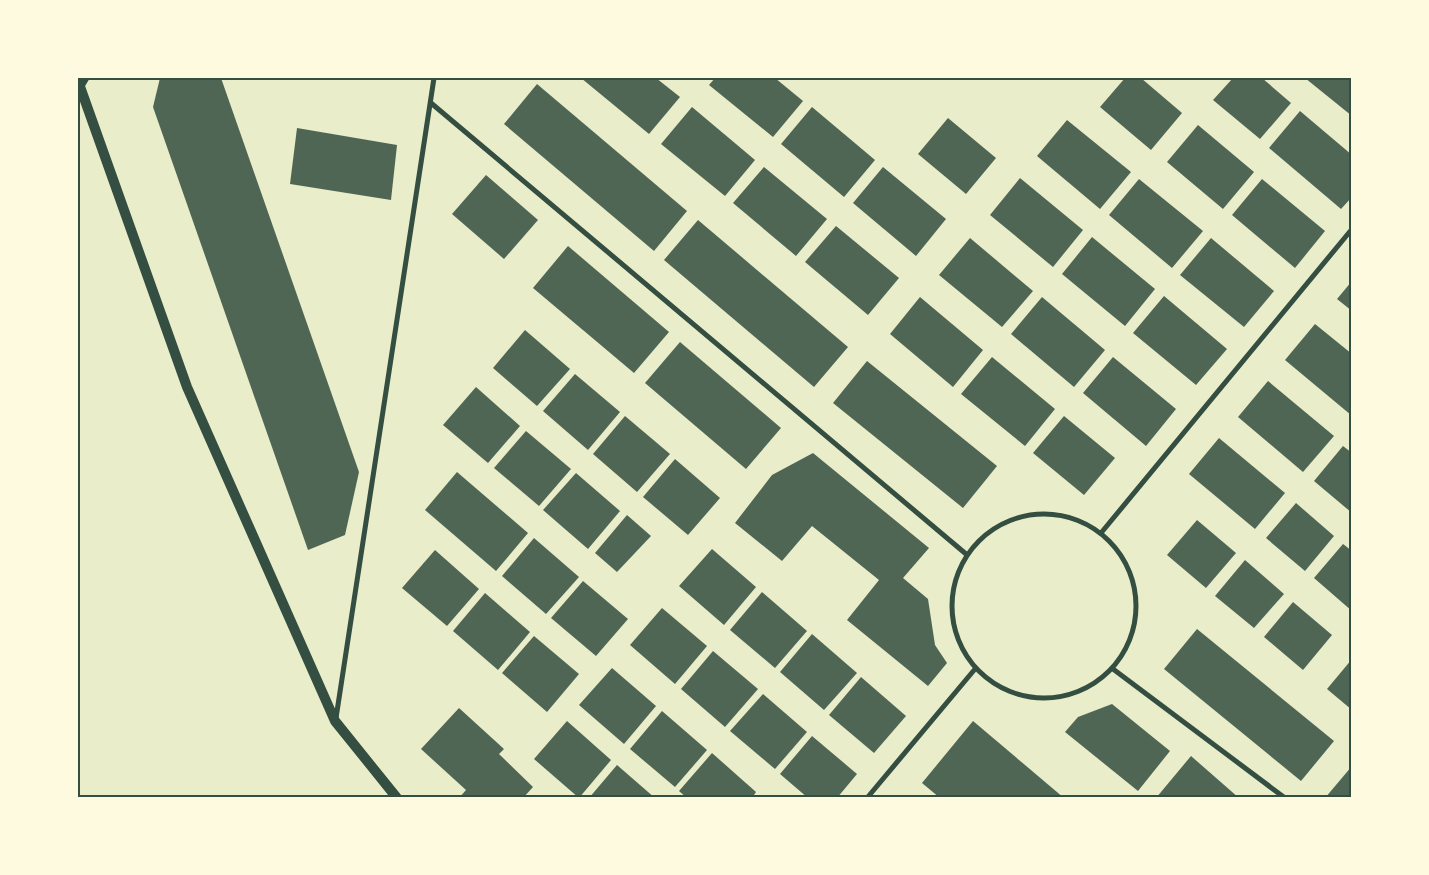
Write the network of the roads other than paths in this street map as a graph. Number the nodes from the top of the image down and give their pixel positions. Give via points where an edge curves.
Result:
1 (87, 78) edge
2 (434, 78) edge
3 (79, 85) edge
4 (431, 102) junction
5 (1352, 228) edge
6 (1101, 533) junction
7 (966, 554) junction
8 (975, 669) junction
9 (1113, 669) junction
10 (335, 721) junction
11 (396, 798) edge
12 (867, 798) edge
13 (1285, 798) edge

1 - 3 street
2 - 4 street
3 - 10 main road via 187,387
4 - 7 street
4 - 10 street
5 - 6 street
6 - 7 street via 1074,518 1044,513 1029,515 1014,518 987,532
6 - 9 street via 1122,555 1134,583 1137,613 1130,643
7 - 8 street via 953,582 951,613 958,643
8 - 9 street via 1000,688 1029,698 1067,696 1089,688
8 - 12 street
9 - 13 street
10 - 11 main road

